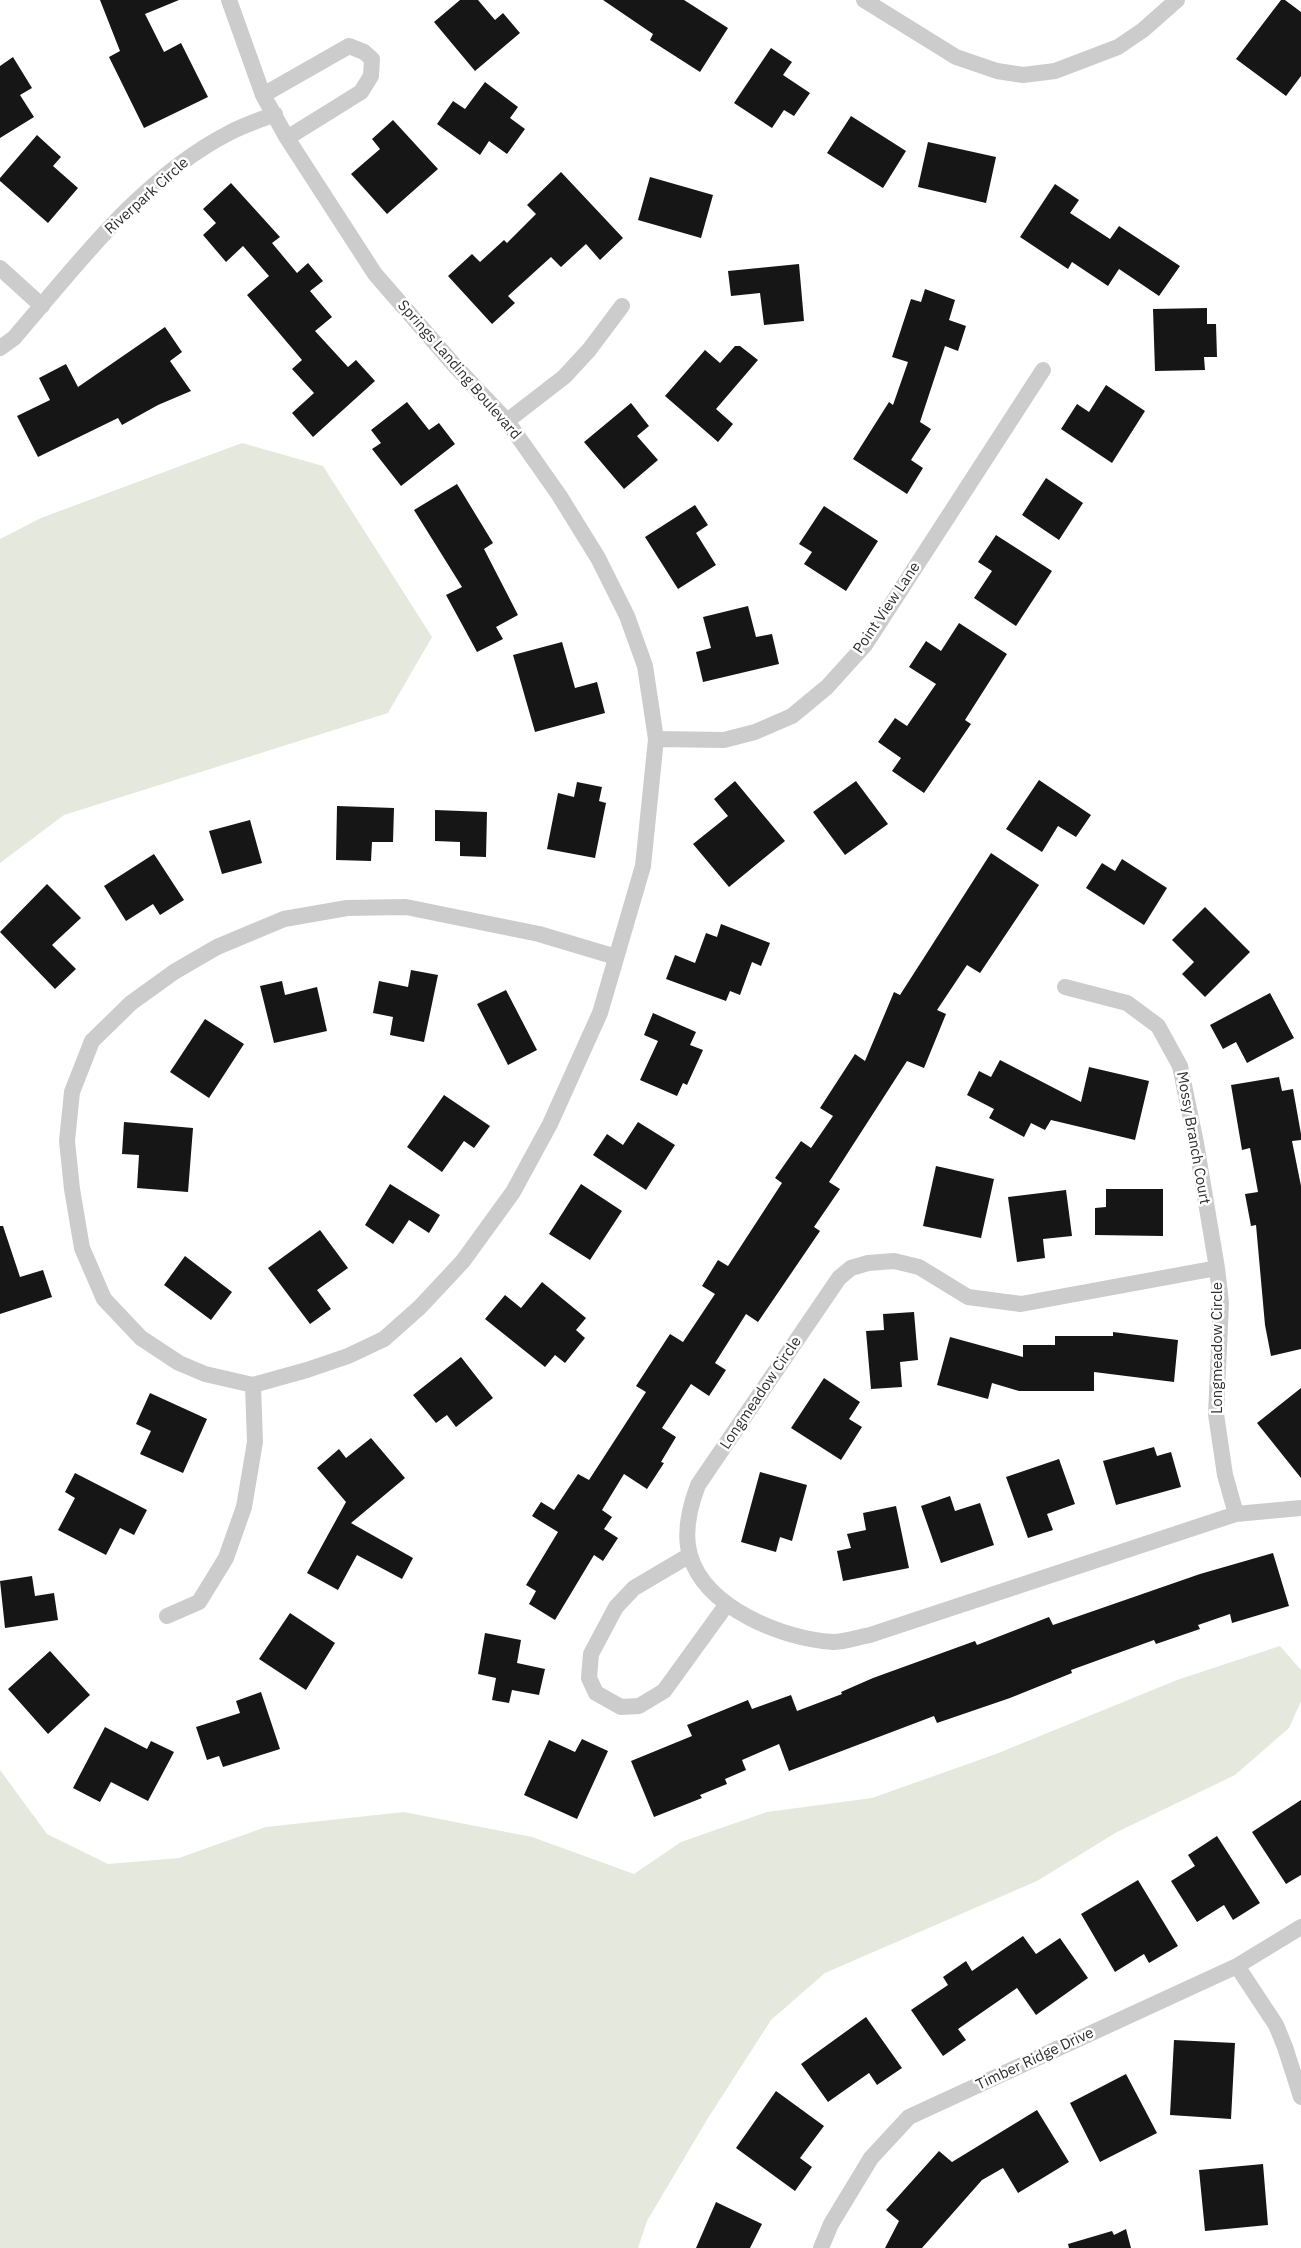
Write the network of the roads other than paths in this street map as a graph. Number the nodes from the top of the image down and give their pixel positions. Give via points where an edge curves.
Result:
1 (229, 0) edge
2 (864, 0) edge
3 (1177, 0) edge
4 (263, 95) junction
5 (275, 114) junction
6 (287, 138) junction
7 (0, 268) edge
8 (42, 306) junction
9 (622, 306) dead end
10 (0, 348) edge
11 (1043, 370) dead end
12 (507, 421) junction
13 (656, 739) junction
14 (616, 957) junction
15 (1065, 987) dead end
16 (1217, 1268) junction
17 (253, 1384) junction
18 (1301, 1508) edge
19 (1236, 1514) junction
20 (690, 1555) junction
21 (727, 1604) junction
22 (167, 1616) dead end
23 (1301, 1927) edge
24 (1237, 1966) junction
25 (1301, 2098) edge
26 (821, 2248) edge

1 - 4 street, Springs Landing Boulevard
2 - 3 street via 956,57 997,71 1023,74 1055,71 1118,47
4 - 5 street, Springs Landing Boulevard
4 - 6 street via 349,46 372,59 371,76 361,92
5 - 6 street, Springs Landing Boulevard
5 - 8 street, Riverpark Circle via 230,133 191,156 120,216
6 - 12 street, Springs Landing Boulevard via 376,274 448,359
7 - 8 street
8 - 10 street, Riverpark Circle via 14,338
9 - 12 street via 564,377
11 - 13 street, Point View Lane via 865,645 827,687 792,716 754,732 724,740
12 - 13 street, Springs Landing Boulevard via 598,558 627,616 644,666
13 - 14 street, Springs Landing Boulevard via 644,866
14 - 17 street, Springs Landing Boulevard via 600,1013 550,1124 513,1192 463,1261 420,1307 384,1339 348,1356
14 - 17 street, Springs Landing Boulevard via 540,934 406,907 347,908 284,919 217,947 131,1002 92,1042 72,1092 67,1141 82,1248 104,1299 141,1338 179,1363 205,1374
15 - 16 street, Mossy Branch Court via 1127,1003 1158,1026 1180,1066
16 - 19 street, Longmeadow Circle via 1221,1303 1216,1414 1225,1475
16 - 20 street, Longmeadow Circle via 1021,1304 968,1297 919,1267 894,1261 851,1268 839,1278 698,1485 688,1512
17 - 22 street via 255,1442 244,1507 226,1558 200,1602
18 - 19 street, Longmeadow Circle
19 - 21 street, Longmeadow Circle via 870,1635 834,1642 794,1636 756,1621
20 - 21 street, Longmeadow Circle via 703,1583
20 - 21 street via 634,1588 616,1607 591,1654 589,1678 596,1693 621,1707 639,1706 664,1692
23 - 24 street, Timber Ridge Drive
24 - 25 street via 1276,2025
24 - 26 street, Timber Ridge Drive via 909,2117 871,2158 831,2224

